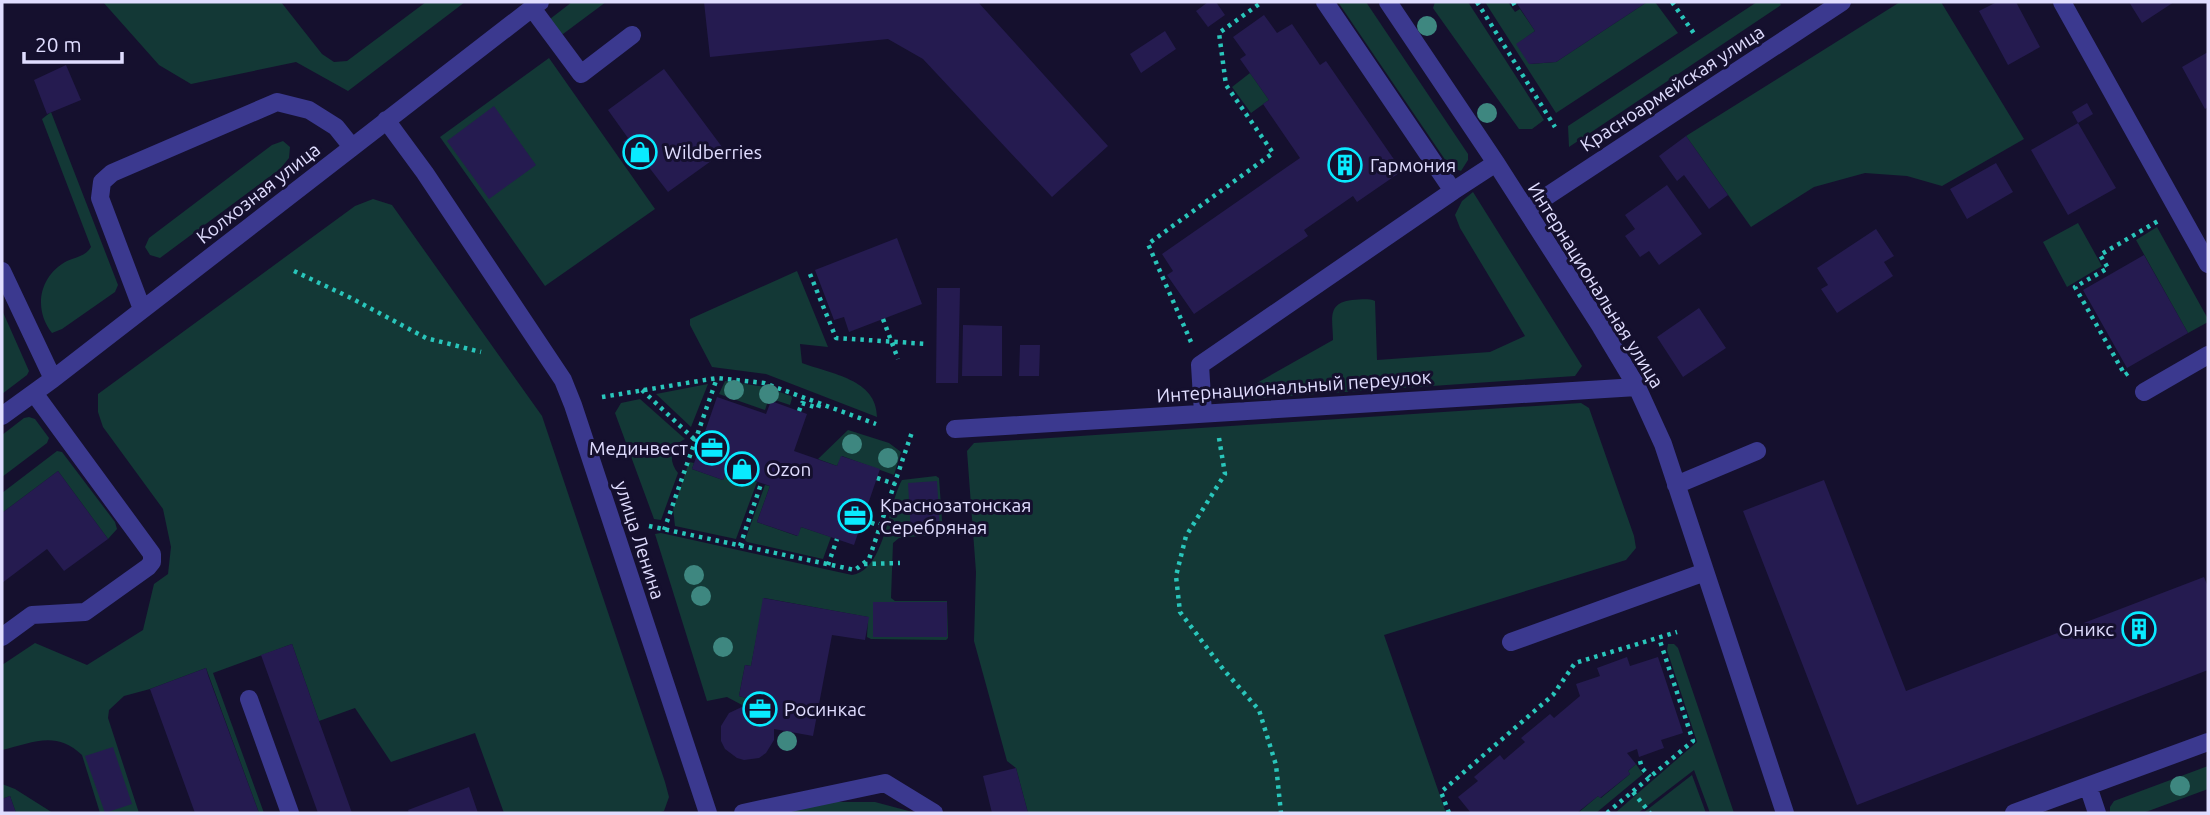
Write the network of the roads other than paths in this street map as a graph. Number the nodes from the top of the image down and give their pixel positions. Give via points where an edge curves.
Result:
1 (1325, 2) edge
2 (1388, 2) edge
3 (1842, 2) edge
4 (2062, 2) edge
5 (536, 5) edge
6 (632, 35) dead end
7 (386, 120) junction
8 (352, 147) junction
9 (1496, 163) junction
10 (1453, 191) junction
11 (1526, 209) junction
12 (2208, 264) edge
13 (2, 271) edge
14 (142, 309) junction
15 (2208, 355) edge
16 (52, 379) junction
17 (1637, 387) junction
18 (2144, 391) dead end
19 (34, 393) junction
20 (1209, 413) junction
21 (2, 416) edge
22 (955, 429) dead end
23 (1757, 451) dead end
24 (1676, 485) junction
25 (1705, 572) junction
26 (2, 637) edge
27 (1511, 642) dead end
28 (249, 699) dead end
29 (2208, 742) edge
30 (2088, 786) junction
31 (290, 813) edge
32 (708, 813) edge
33 (743, 813) edge
34 (934, 813) edge
35 (1785, 813) edge
36 (2014, 813) edge
37 (2097, 813) edge

1 - 10 street
2 - 9 street, Интернациональная улица
3 - 11 street, Красноармейская улица
4 - 12 street
5 - 6 street via 581,74
5 - 7 street, Колхозная улица
7 - 8 street, Колхозная улица
7 - 32 street, улица Ленина via 563,380
8 - 14 street, Колхозная улица
8 - 14 street via 336,127 309,110 277,102 112,173 102,182 100,198
9 - 10 street
9 - 11 street, Интернациональная улица
10 - 20 street via 1200,365
11 - 17 street, Интернациональная улица
13 - 16 street
14 - 16 street, Колхозная улица
15 - 18 street
16 - 19 street, Колхозная улица
17 - 20 street, Интернациональный переулок
17 - 24 street, Интернациональная улица
19 - 21 street, Колхозная улица
19 - 26 street via 152,554 152,562 85,611 33,615
20 - 22 street, Интернациональный переулок
23 - 24 street
24 - 25 street, Интернациональная улица
25 - 27 street
25 - 35 street, Интернациональная улица
28 - 31 street
29 - 30 street
30 - 36 street
30 - 37 street
33 - 34 street via 885,783

